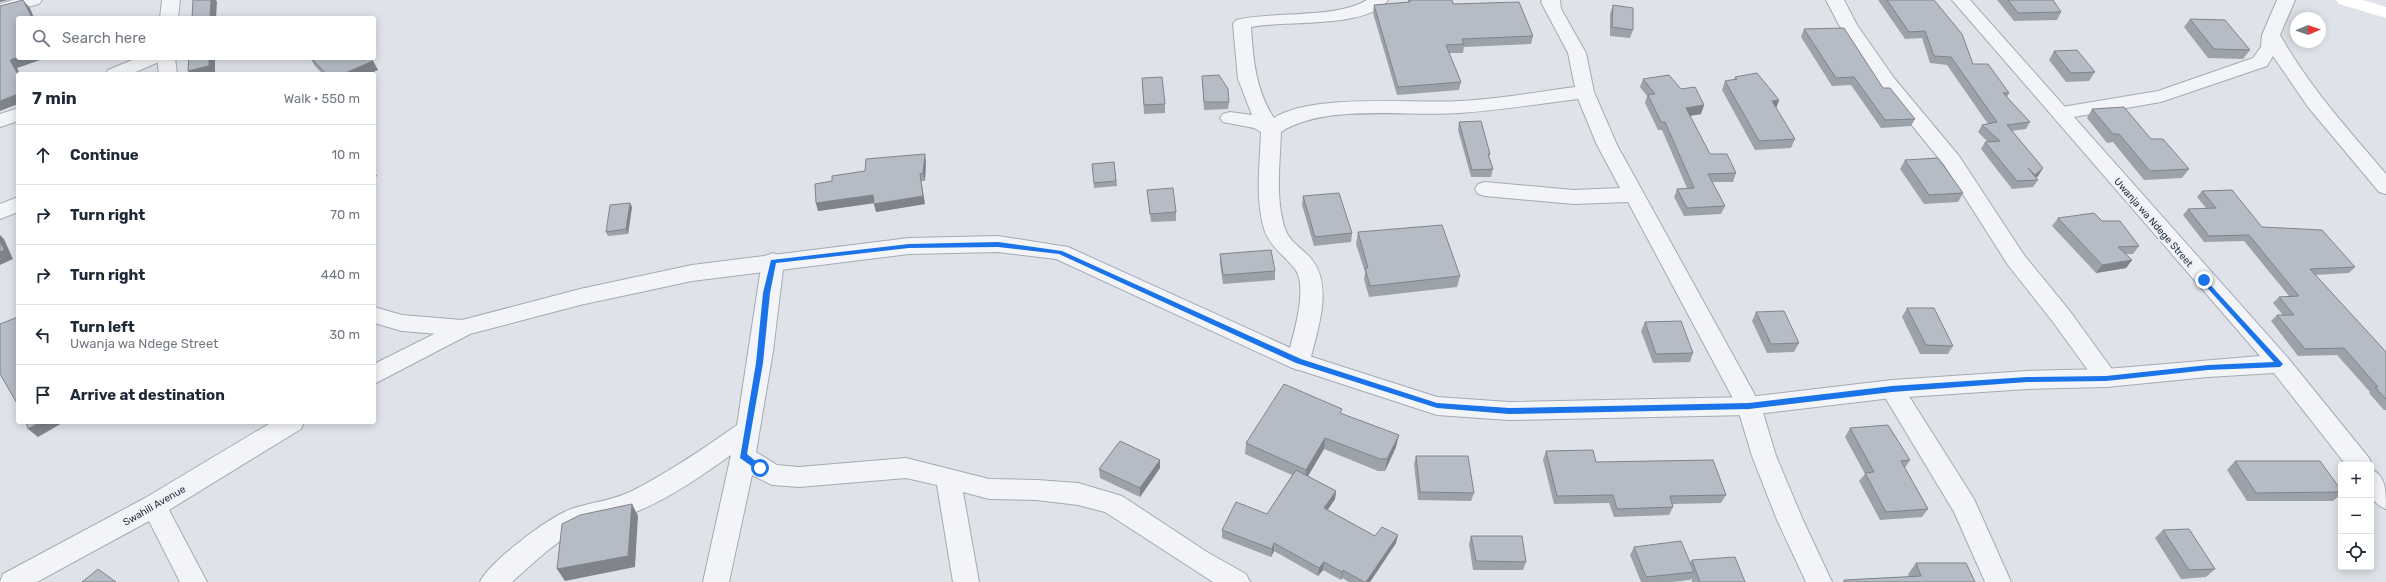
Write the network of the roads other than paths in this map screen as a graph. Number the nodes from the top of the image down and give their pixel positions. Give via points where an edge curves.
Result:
1 (33, 0) edge
2 (171, 0) edge
3 (1379, 0) edge
4 (1551, 0) edge
5 (1835, 0) edge
6 (1961, 0) edge
7 (2286, 0) edge
8 (2345, 0) edge
9 (0, 9) edge
10 (2386, 13) edge
11 (169, 16) edge
12 (2271, 35) junction
13 (148, 60) edge
14 (166, 60) edge
15 (120, 72) edge
16 (168, 72) edge
17 (1585, 92) junction
18 (2062, 113) junction
19 (16, 115) edge
20 (1230, 118) dead end
21 (0, 121) edge
22 (1271, 129) junction
23 (2386, 187) edge
24 (1485, 189) dead end
25 (1635, 195) junction
26 (16, 205) edge
27 (0, 212) edge
28 (773, 261) junction
29 (376, 316) edge
30 (462, 328) junction
31 (1298, 361) junction
32 (2280, 364) junction
33 (376, 374) edge
34 (2106, 378) junction
35 (1892, 389) junction
36 (1749, 406) junction
37 (289, 424) edge
38 (747, 431) junction
39 (743, 456) junction
40 (2358, 462) edge
41 (948, 477) junction
42 (2374, 483) edge
43 (2386, 498) edge
44 (154, 506) junction
45 (32, 576) edge
46 (12, 582) edge
47 (194, 582) edge
48 (493, 582) edge
49 (716, 582) edge
50 (966, 582) edge
51 (1237, 582) edge
52 (1819, 582) edge
53 (1998, 582) edge

1 - 9 street
2 - 11 street
3 - 22 street via 1369,8 1338,15 1258,19 1242,24 1244,69 1257,108
4 - 17 street via 1552,9 1577,53
5 - 34 street via 1848,25 1887,82 1952,160 2016,260
6 - 18 street, Uwanja wa Ndege Street
7 - 12 street
8 - 10 main road
12 - 18 street via 2270,47 2260,62 2161,96
12 - 23 street via 2291,71 2315,103
13 - 15 street
14 - 16 street
17 - 22 street via 1459,107 1387,107 1316,112 1284,119
17 - 25 street via 1607,145
18 - 32 street, Uwanja wa Ndege Street via 2140,207
19 - 21 street
20 - 22 street via 1259,122
22 - 31 street via 1270,202 1275,228 1284,248 1306,266 1311,281 1308,315
24 - 25 street via 1574,197
25 - 36 street
26 - 27 street
28 - 30 street via 692,273 587,295
28 - 31 street via 909,246 998,244 1060,252
28 - 38 street
29 - 30 street via 402,323
30 - 33 street
31 - 36 street via 1437,406 1509,411
32 - 34 street
32 - 40 street, Uwanja wa Ndege Street
34 - 35 street via 2027,380
35 - 36 street
35 - 53 street via 1965,507
36 - 52 street via 1764,456
37 - 44 street, Swahili Avenue
38 - 39 street
38 - 48 street via 703,462 645,496 621,508 574,519 551,533
39 - 41 street via 772,475 799,477 906,468
39 - 49 street
41 - 50 street
41 - 51 street via 989,489 1078,494 1113,504 1198,560
42 - 43 street
44 - 45 street, Swahili Avenue
44 - 47 street
45 - 46 street, Swahili Avenue

